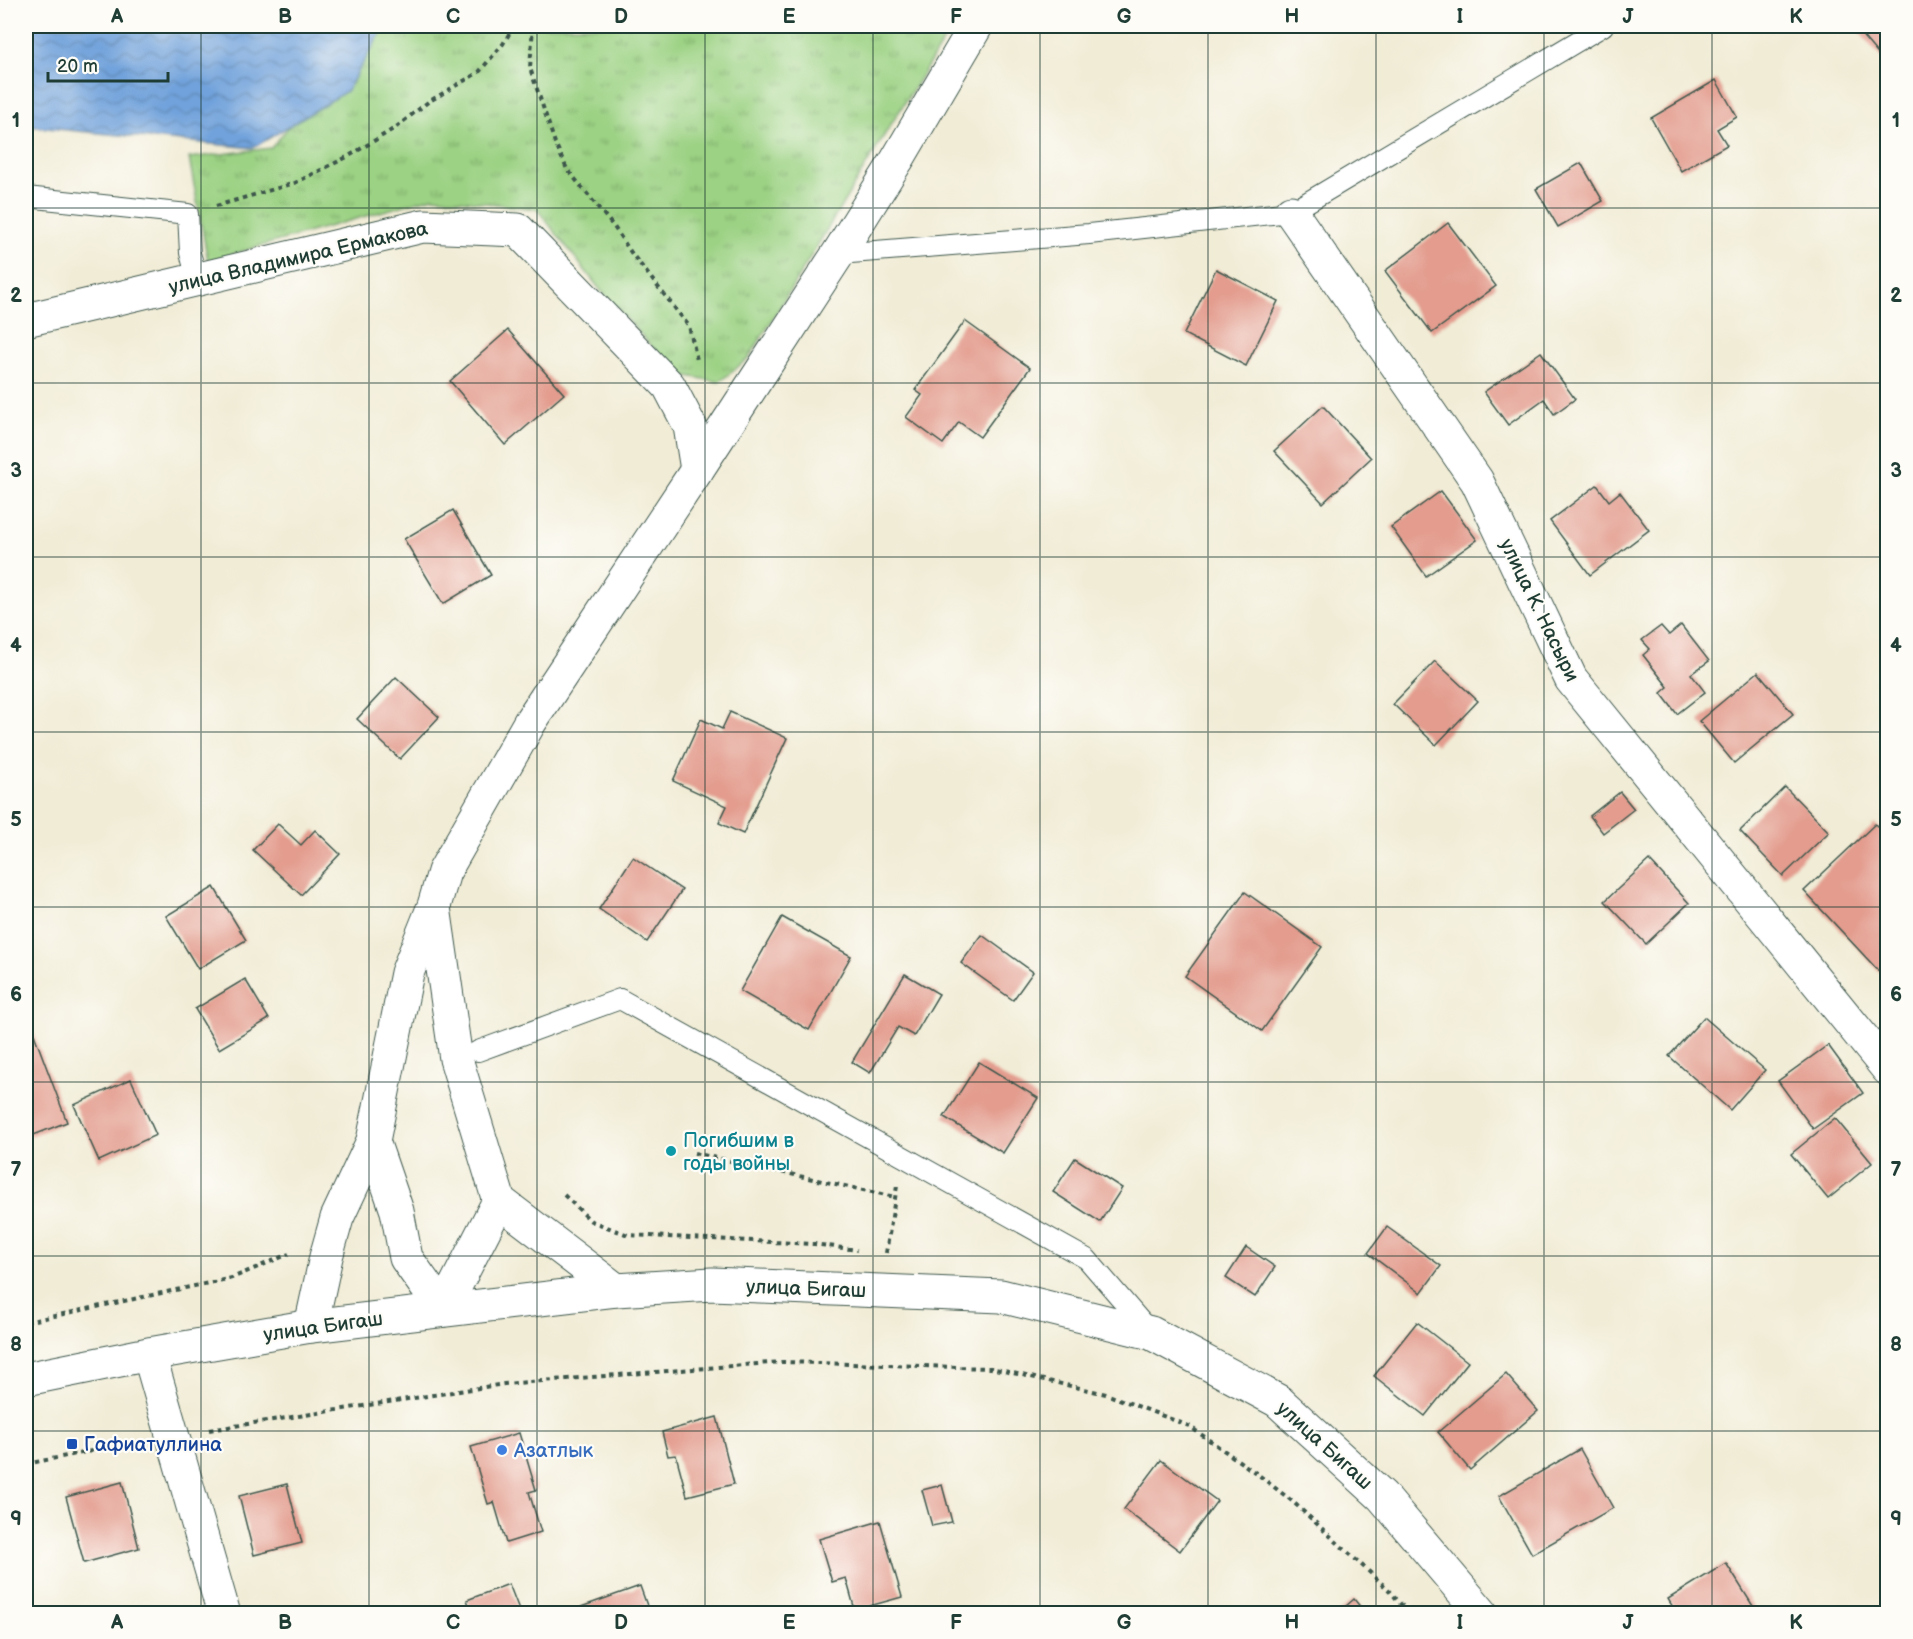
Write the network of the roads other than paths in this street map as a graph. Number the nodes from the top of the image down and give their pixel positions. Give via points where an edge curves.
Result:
1 (1603, 26) edge
2 (975, 28) edge
3 (26, 197) edge
4 (1291, 212) junction
5 (838, 254) junction
6 (196, 279) junction
7 (26, 320) edge
8 (698, 470) junction
9 (434, 906) junction
10 (478, 1051) dead end
11 (1885, 1060) edge
12 (373, 1141) junction
13 (499, 1201) junction
14 (616, 1290) junction
15 (443, 1310) junction
16 (311, 1326) junction
17 (1151, 1333) junction
18 (149, 1354) junction
19 (26, 1379) edge
20 (224, 1614) edge
21 (1482, 1614) edge

1 - 4 lane
2 - 5 street
3 - 6 lane via 188,214
4 - 5 lane via 1089,234
4 - 11 street, улица К. Насыри via 1477,481 1571,679
5 - 8 street
6 - 7 street, улица Владимира Ермакова
6 - 8 street, улица Владимира Ермакова via 423,226 519,230 669,386 690,426
8 - 9 street via 530,722 444,872
9 - 12 street via 408,973
9 - 13 street via 456,1059
10 - 17 lane via 620,999 1087,1259
12 - 15 street via 397,1210 406,1258
12 - 16 street via 337,1218
13 - 14 street
13 - 15 street
14 - 15 street, улица Бигаш
14 - 17 street, улица Бигаш via 711,1284 1001,1296
15 - 16 street, улица Бигаш
16 - 18 street, улица Бигаш
17 - 21 street, улица Бигаш via 1278,1401 1382,1496
18 - 19 street, улица Бигаш
18 - 20 street

